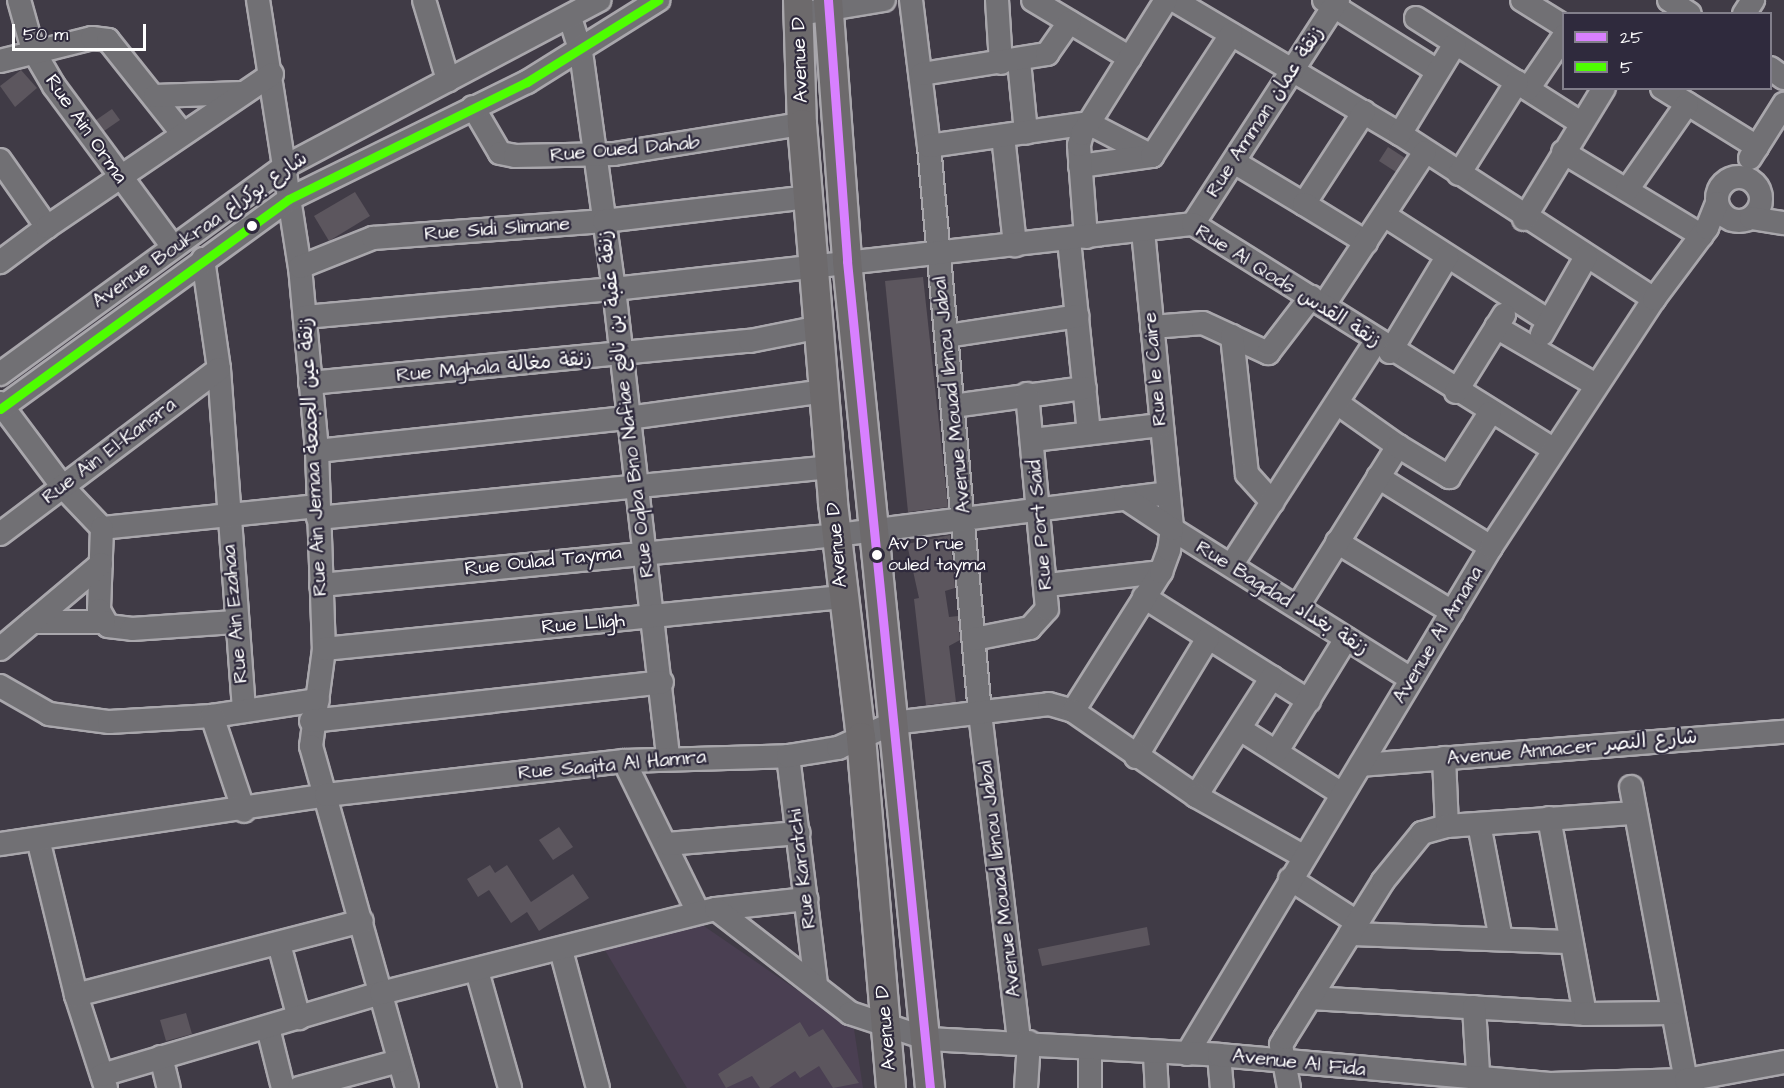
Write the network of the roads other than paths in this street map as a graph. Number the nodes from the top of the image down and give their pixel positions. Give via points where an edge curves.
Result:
1 (19, 0) edge
2 (424, 0) edge
3 (600, 0) edge
4 (658, 0) edge
5 (884, 0) edge
6 (911, 0) edge
7 (997, 0) edge
8 (1034, 0) edge
9 (1166, 0) edge
10 (1174, 0) edge
11 (1522, 0) edge
12 (1669, 0) edge
13 (261, 1) edge
14 (1332, 2) edge
15 (829, 5) edge
16 (799, 7) edge
17 (1422, 9) edge
18 (1687, 12) edge
19 (570, 18) junction
20 (1069, 21) junction
21 (1562, 25) edge
22 (1231, 35) junction
23 (1562, 37) edge
24 (1455, 44) junction
25 (1398, 46) junction
26 (33, 50) junction
27 (581, 52) junction
28 (1130, 58) junction
29 (0, 61) edge
30 (1010, 62) junction
31 (1294, 70) junction
32 (1437, 71) junction
33 (272, 74) junction
34 (922, 74) junction
35 (448, 80) junction
36 (1523, 86) junction
37 (1603, 90) edge
38 (1665, 90) edge
39 (245, 93) junction
40 (155, 96) junction
41 (1687, 104) junction
42 (1784, 104) edge
43 (473, 107) junction
44 (1364, 112) junction
45 (1088, 123) junction
46 (1581, 123) junction
47 (802, 124) junction
48 (1026, 133) junction
49 (182, 134) junction
50 (1400, 134) junction
51 (1003, 136) junction
52 (929, 146) junction
53 (1425, 152) junction
54 (1754, 152) junction
55 (1563, 153) junction
56 (596, 155) junction
57 (1152, 156) junction
58 (0, 160) edge
59 (1234, 162) junction
60 (1080, 166) junction
61 (284, 167) junction
62 (1459, 174) junction
63 (118, 177) junction
64 (1750, 184) junction
65 (1627, 190) junction
66 (808, 197) junction
67 (289, 199) junction
68 (1717, 203) junction
69 (1304, 204) junction
70 (1384, 215) junction
71 (1524, 219) junction
72 (1743, 219) junction
73 (604, 221) junction
74 (1782, 222) edge
75 (1193, 224) junction
76 (47, 227) junction
77 (1143, 231) junction
78 (1705, 232) junction
79 (1078, 238) junction
80 (1366, 242) junction
81 (1015, 245) junction
82 (173, 247) junction
83 (939, 254) junction
84 (1447, 257) junction
85 (1586, 257) junction
86 (203, 259) junction
87 (847, 261) junction
88 (0, 262) edge
89 (815, 264) junction
90 (300, 267) junction
91 (614, 289) junction
92 (1515, 299) junction
93 (1654, 299) junction
94 (1317, 301) junction
95 (1077, 316) junction
96 (305, 317) junction
97 (1550, 321) junction
98 (820, 327) junction
99 (1152, 327) junction
100 (1496, 327) junction
101 (947, 336) junction
102 (1232, 336) junction
103 (1383, 346) junction
104 (1533, 349) junction
105 (620, 355) junction
106 (219, 369) junction
107 (0, 374) edge
108 (310, 383) junction
109 (1596, 385) junction
110 (1084, 388) junction
111 (825, 391) junction
112 (1455, 392) junction
113 (1027, 394) junction
114 (1337, 403) junction
115 (1, 406) edge
116 (953, 406) junction
117 (1490, 413) junction
118 (628, 418) junction
119 (1160, 425) junction
120 (1089, 433) junction
121 (1033, 440) junction
122 (1398, 446) junction
123 (1554, 450) junction
124 (317, 451) junction
125 (831, 467) junction
126 (1378, 477) junction
127 (1449, 477) junction
128 (636, 483) junction
129 (62, 486) junction
130 (1125, 498) junction
131 (1272, 502) junction
132 (1170, 509) junction
133 (1430, 509) junction
134 (317, 512) junction
135 (1040, 512) junction
136 (227, 517) junction
137 (964, 520) junction
138 (102, 528) junction
139 (874, 529) junction
140 (0, 534) edge
141 (837, 535) junction
142 (1337, 542) junction
143 (1491, 548) junction
144 (642, 550) junction
145 (101, 564) junction
146 (1232, 564) junction
147 (1161, 572) junction
148 (321, 585) junction
149 (1048, 585) junction
150 (842, 597) junction
151 (1144, 597) junction
152 (1298, 606) junction
153 (1452, 612) junction
154 (654, 618) junction
155 (32, 622) junction
156 (104, 622) junction
157 (235, 622) junction
158 (1208, 638) junction
159 (974, 639) junction
160 (1346, 639) junction
161 (0, 649) edge
162 (324, 649) junction
163 (1272, 677) junction
164 (1411, 679) junction
165 (662, 682) junction
166 (0, 686) edge
167 (1309, 701) junction
168 (244, 711) junction
169 (315, 711) junction
170 (1073, 711) junction
171 (980, 713) junction
172 (212, 716) junction
173 (892, 723) junction
174 (1239, 729) junction
175 (1784, 732) edge
176 (861, 737) junction
177 (1277, 751) junction
178 (788, 756) junction
179 (668, 757) junction
180 (1136, 757) junction
181 (1444, 758) junction
182 (624, 761) junction
183 (1361, 765) junction
184 (1631, 787) dead end
185 (1342, 794) junction
186 (326, 795) junction
187 (1196, 796) junction
188 (244, 811) junction
189 (1635, 813) junction
190 (1550, 818) junction
191 (1479, 824) junction
192 (1447, 826) junction
193 (799, 833) junction
194 (38, 838) junction
195 (0, 844) edge
196 (667, 844) junction
197 (1303, 856) junction
198 (1290, 879) junction
199 (806, 898) junction
200 (706, 909) junction
201 (362, 921) junction
202 (1354, 928) junction
203 (1501, 939) junction
204 (1570, 942) junction
205 (279, 944) junction
206 (561, 950) junction
207 (477, 971) junction
208 (816, 983) junction
209 (381, 993) junction
210 (76, 995) junction
211 (1310, 998) junction
212 (1474, 1007) junction
213 (1672, 1013) junction
214 (1585, 1014) junction
215 (299, 1018) junction
216 (268, 1028) junction
217 (885, 1028) junction
218 (928, 1039) junction
219 (1024, 1042) junction
220 (1090, 1050) junction
221 (1187, 1054) junction
222 (1155, 1055) junction
223 (1219, 1055) junction
224 (161, 1057) junction
225 (399, 1061) junction
226 (1286, 1061) junction
227 (1784, 1062) edge
228 (1355, 1079) edge
229 (104, 1081) edge
230 (1416, 1081) edge
231 (1728, 1081) edge
232 (1449, 1083) edge
233 (1673, 1083) edge
234 (1478, 1084) edge
235 (1602, 1085) edge
236 (1551, 1086) edge
237 (169, 1088) edge
238 (283, 1088) edge
239 (299, 1088) edge
240 (407, 1088) edge
241 (510, 1088) edge
242 (598, 1088) edge
243 (891, 1088) edge
244 (930, 1088) edge
245 (1026, 1088) edge
246 (1090, 1088) edge
247 (1157, 1088) edge
248 (1222, 1088) edge
249 (1289, 1088) edge

1 - 26 street, Rue Ain Orma
2 - 35 street
3 - 19 street, Avenue Boukraa شارع بوكراع
4 - 27 street, Avenue Boukraa شارع بوكراع
5 - 15 street
6 - 34 street, Avenue Mouad Ibnou Jabal
7 - 30 street
8 - 20 street
9 - 28 street
10 - 22 street
11 - 21 street
12 - 18 street
13 - 33 street, Rue Ain Jemaa زنقة عين الجمعة
14 - 25 street
14 - 31 street, Rue Amman زنقة عمان
15 - 16 street
15 - 87 main road, Avenue D
16 - 47 main road, Avenue D
17 - 24 street
17 - 25 street
19 - 27 street, Rue Oqba Bno Nafiae زنقة عقبة بن نافع
19 - 35 street, Avenue Boukraa شارع بوكراع
20 - 28 street
20 - 30 street via 1051,51
22 - 31 street
22 - 57 street
23 - 36 street
24 - 32 street
24 - 36 street
25 - 32 street
26 - 29 street
26 - 40 street via 92,38 108,40
26 - 63 street, Rue Ain Orma
27 - 43 street, Avenue Boukraa شارع بوكراع
27 - 56 street, Rue Oqba Bno Nafiae زنقة عقبة بن نافع
28 - 45 street
30 - 34 street
30 - 48 street
31 - 44 street
31 - 59 street, Rue Amman زنقة عمان
32 - 50 street
33 - 39 street
33 - 61 street, Rue Ain Jemaa زنقة عين الجمعة
34 - 52 street, Avenue Mouad Ibnou Jabal
35 - 61 street, Avenue Boukraa شارع بوكراع
36 - 46 street
36 - 62 street
37 - 46 street
38 - 41 street
39 - 40 street
39 - 49 street
40 - 49 street
41 - 54 street
41 - 65 street
42 - 54 street, Avenue Al Amana
43 - 56 street, Rue Oued Dahab via 500,153
43 - 67 street, Avenue Boukraa شارع بوكراع
44 - 50 street
44 - 69 street
45 - 48 street
45 - 57 street
45 - 60 street via 1079,145
46 - 55 street
47 - 56 street, Rue Oued Dahab via 706,143
47 - 66 main road, Avenue D
48 - 51 street
49 - 63 street
50 - 53 street
51 - 52 street
51 - 81 street
52 - 83 street, Avenue Mouad Ibnou Jabal
53 - 62 street
53 - 70 street
54 - 64 street, Avenue Al Amana
55 - 65 street
55 - 71 street
56 - 73 street, Rue Oqba Bno Nafiae زنقة عقبة بن نافع
57 - 60 street
58 - 76 street
59 - 69 street
59 - 75 street, Rue Amman زنقة عمان
60 - 79 street
61 - 67 street, Rue Ain Jemaa زنقة عين الجمعة
61 - 82 street, Avenue Boukraa شارع بوكراع
62 - 71 street
63 - 76 street
63 - 82 street, Rue Ain Orma
64 - 68 street, Avenue Al Amana via 1721,186
64 - 72 street, Avenue Al Amana
64 - 74 street
65 - 78 street
66 - 73 street, Rue Sidi Slimane
66 - 89 main road, Avenue D
67 - 86 street, Avenue Boukraa شارع بوكراع
67 - 90 street, Rue Ain Jemaa زنقة عين الجمعة
68 - 72 street
68 - 78 street, Avenue Al Amana
69 - 80 street
70 - 80 street
70 - 84 street
71 - 85 street
72 - 74 street
72 - 78 street
73 - 90 street, Rue Sidi Slimane via 373,238
73 - 91 street, Rue Oqba Bno Nafiae زنقة عقبة بن نافع
75 - 77 street, Rue Al Qods زنقة القدس
75 - 94 street, Rue Al Qods زنقة القدس
76 - 88 street
77 - 79 street, Rue Al Qods زنقة القدس
77 - 99 street, Rue le Caire
78 - 93 street, Avenue Al Amana
79 - 81 street, Rue Al Qods زنقة القدس
79 - 95 street
80 - 94 street
81 - 83 street, Rue Al Qods زنقة القدس
82 - 107 street, Avenue Boukraa شارع بوكراع
83 - 87 street, Rue Al Qods زنقة القدس
83 - 101 street, Avenue Mouad Ibnou Jabal
84 - 92 street
84 - 103 street
85 - 93 street
85 - 97 street
86 - 106 street, Rue Ain Ezahaa
86 - 115 street, Avenue Boukraa شارع بوكراع
87 - 89 street, Rue Al Qods زنقة القدس
87 - 139 main road, Avenue D
89 - 91 street, Rue Al Qods زنقة القدس
89 - 98 main road, Avenue D
90 - 96 street, Rue Ain Jemaa زنقة عين الجمعة
91 - 96 street, Rue Al Qods زنقة القدس
91 - 105 street, Rue Oqba Bno Nafiae زنقة عقبة بن نافع
92 - 97 street
92 - 100 street
93 - 109 street, Avenue Al Amana
94 - 102 street via 1271,353
94 - 103 street, Rue Al Qods زنقة القدس
95 - 101 street
95 - 110 street
96 - 108 street, Rue Ain Jemaa زنقة عين الجمعة
97 - 104 street
98 - 105 street, Rue Mghala زنقة مغالة via 750,341
98 - 111 main road, Avenue D
99 - 102 street via 1203,323
99 - 119 street, Rue le Caire
100 - 104 street
100 - 112 street
101 - 116 street, Avenue Mouad Ibnou Jabal
102 - 131 street via 1247,474
103 - 112 street, Rue Al Qods زنقة القدس
103 - 114 street
104 - 109 street
105 - 108 street, Rue Mghala زنقة مغالة
105 - 118 street, Rue Oqba Bno Nafiae زنقة عقبة بن نافع
106 - 129 street, Rue Ain El-Kansra
106 - 136 street, Rue Ain Ezahaa
108 - 124 street, Rue Ain Jemaa زنقة عين الجمعة
109 - 123 street, Avenue Al Amana
110 - 113 street
110 - 120 street
111 - 118 street
111 - 125 main road, Avenue D
112 - 117 street, Rue Al Qods زنقة القدس
113 - 116 street
113 - 121 street, Rue Port Said
114 - 122 street
114 - 131 street
115 - 129 street
116 - 137 street, Avenue Mouad Ibnou Jabal
117 - 123 street, Rue Al Qods زنقة القدس
117 - 127 street
118 - 124 street
118 - 128 street, Rue Oqba Bno Nafiae زنقة عقبة بن نافع
119 - 120 street
119 - 132 street, Rue le Caire
120 - 121 street
121 - 135 street, Rue Port Said
122 - 126 street
122 - 127 street
123 - 143 street, Avenue Al Amana
124 - 134 street, Rue Ain Jemaa زنقة عين الجمعة
125 - 128 street
125 - 141 main road, Avenue D
126 - 133 street
126 - 142 street
127 - 133 street
128 - 134 street
128 - 144 street, Rue Oqba Bno Nafiae زنقة عقبة بن نافع
129 - 138 street
129 - 140 street, Rue Ain El-Kansra
130 - 132 street, Rue Bagdad زنقة بغداد
130 - 132 street
130 - 135 street
131 - 146 street
132 - 146 street, Rue Bagdad زنقة بغداد
132 - 147 street
133 - 143 street
134 - 136 street
134 - 148 street, Rue Ain Jemaa زنقة عين الجمعة
135 - 137 street
135 - 149 street, Rue Port Said
136 - 138 street
136 - 157 street, Rue Ain Ezahaa
137 - 139 street
137 - 159 street, Avenue Mouad Ibnou Jabal
138 - 145 street
139 - 141 street
139 - 173 main road, Avenue D
141 - 144 street, Rue Oulad Tayma
141 - 150 main road, Avenue D
142 - 152 street
142 - 153 street
143 - 153 street, Avenue Al Amana
144 - 148 street, Rue Oulad Tayma
144 - 154 street, Rue Oqba Bno Nafiae زنقة عقبة بن نافع
145 - 155 street
145 - 156 street via 99,610
146 - 152 street, Rue Bagdad زنقة بغداد
147 - 149 street
147 - 151 street
148 - 162 street, Rue Ain Jemaa زنقة عين الجمعة
149 - 159 street, Rue Port Said via 1047,609 1036,624
150 - 154 street, Rue Lligh
150 - 176 main road, Avenue D
151 - 158 street
151 - 170 street
152 - 160 street, Rue Bagdad زنقة بغداد
153 - 164 street, Avenue Al Amana
154 - 162 street, Rue Lligh
154 - 165 street, Rue Oqba Bno Nafiae زنقة عقبة بن نافع
155 - 156 street
155 - 161 street
156 - 157 street via 132,629
157 - 168 street, Rue Ain Ezahaa
158 - 163 street
158 - 180 street
159 - 171 street, Avenue Mouad Ibnou Jabal
160 - 164 street, Rue Bagdad زنقة بغداد
160 - 167 street
162 - 169 street, Rue Ain Jemaa زنقة عين الجمعة
163 - 167 street
163 - 174 street
164 - 183 street, Avenue Al Amana
165 - 169 street
165 - 179 street, Rue Oqba Bno Nafiae زنقة عقبة بن نافع
166 - 172 street via 49,714 72,719 109,722
167 - 177 street
168 - 169 street
168 - 172 street
169 - 186 street, Rue Ain Jemaa زنقة عين الجمعة via 311,746
170 - 171 street, Rue Saqita Al Hamra via 1049,704
170 - 180 street
171 - 173 street, Rue Saqita Al Hamra
171 - 219 street, Avenue Mouad Ibnou Jabal
172 - 188 street
173 - 176 street, Rue Saqita Al Hamra
173 - 218 main road, Avenue D
174 - 177 street
174 - 187 street
175 - 181 street, Avenue Annacer شارع النصر
176 - 178 street, Rue Saqita Al Hamra via 838,748
176 - 217 main road, Avenue D
177 - 185 street
178 - 179 street, Rue Saqita Al Hamra
178 - 193 street, Rue Karatchi
179 - 182 street, Rue Saqita Al Hamra
180 - 187 street
181 - 183 street, Avenue Annacer شارع النصر
181 - 192 street
182 - 186 street, Rue Saqita Al Hamra
182 - 196 street
183 - 185 street, Avenue Al Amana
184 - 189 street
185 - 197 street, Avenue Al Amana
186 - 188 street, Rue Saqita Al Hamra
186 - 201 street, Rue Ain Jemaa زنقة عين الجمعة
187 - 197 street
188 - 194 street, Rue Saqita Al Hamra
189 - 190 street
189 - 213 street
190 - 191 street
190 - 204 street
191 - 192 street
191 - 203 street
192 - 202 street via 1429,830 1414,840
193 - 196 street
193 - 199 street, Rue Karatchi
194 - 195 street, Rue Saqita Al Hamra
194 - 210 street
196 - 200 street
197 - 198 street, Avenue Al Amana
198 - 202 street
198 - 221 street, Avenue Al Amana
199 - 200 street
199 - 208 street, Rue Karatchi
200 - 206 street
200 - 208 street, Avenue Al Fida
201 - 205 street
201 - 209 street, Rue Ain Jemaa زنقة عين الجمعة
202 - 203 street
202 - 211 street
203 - 204 street
204 - 214 street
205 - 210 street
205 - 215 street
206 - 207 street
206 - 242 street
207 - 209 street
207 - 241 street
208 - 217 street, Avenue Al Fida via 839,1006
209 - 215 street
209 - 225 street, Rue Ain Jemaa زنقة عين الجمعة
210 - 229 street
211 - 212 street
211 - 226 street via 1281,1045
212 - 214 street
212 - 234 street
213 - 214 street
213 - 233 street
215 - 216 street
216 - 224 street
216 - 238 street
217 - 218 street, Avenue Al Fida
217 - 243 main road, Avenue D
218 - 219 street, Avenue Al Fida
218 - 244 main road, Avenue D
219 - 220 street, Avenue Al Fida
219 - 245 street, Avenue Mouad Ibnou Jabal
220 - 222 street, Avenue Al Fida
220 - 246 street
221 - 222 street, Avenue Al Fida
221 - 223 street, Avenue Al Fida
222 - 247 street
223 - 226 street, Avenue Al Fida
223 - 248 street
224 - 229 street
224 - 237 street
225 - 239 street
225 - 240 street, Rue Ain Jemaa زنقة عين الجمعة
226 - 228 street, Avenue Al Fida
226 - 249 street
227 - 231 street, Avenue Al Fida
228 - 230 street, Avenue Al Fida
230 - 232 street, Avenue Al Fida
231 - 233 street, Avenue Al Fida
232 - 234 street, Avenue Al Fida
233 - 235 street, Avenue Al Fida
234 - 236 street, Avenue Al Fida
235 - 236 street, Avenue Al Fida

